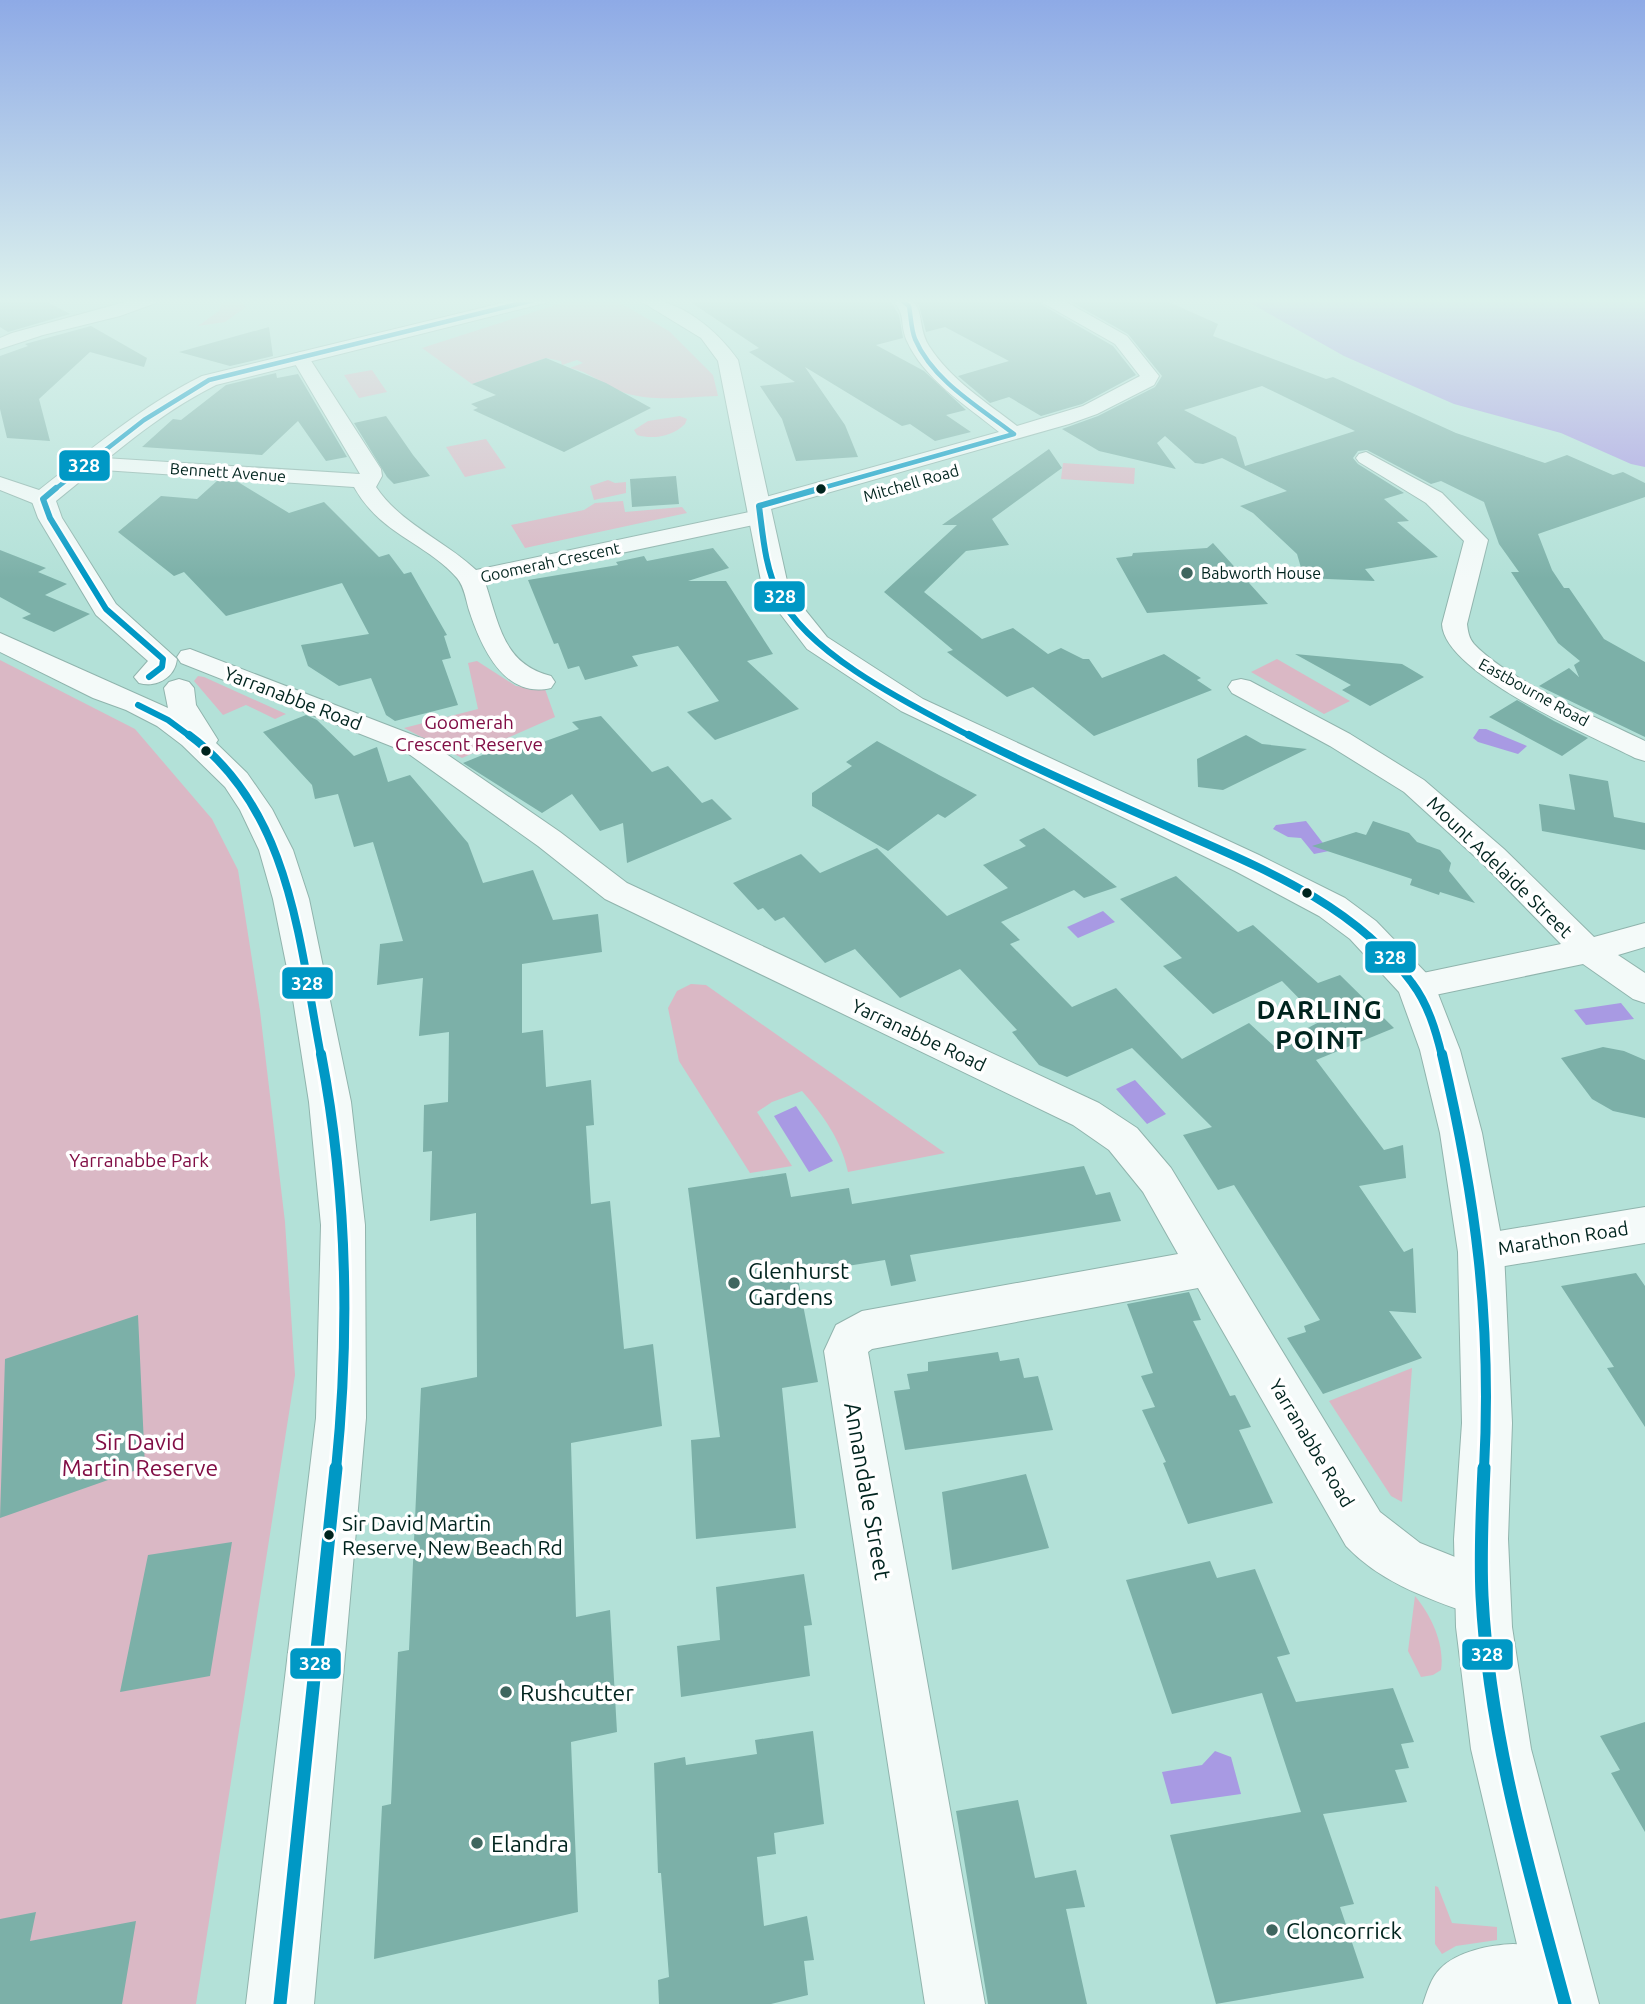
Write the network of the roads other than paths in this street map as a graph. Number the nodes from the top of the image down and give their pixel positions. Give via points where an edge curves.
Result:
1 (188, 393) edge
2 (322, 393) edge
3 (735, 393) edge
4 (962, 393) edge
5 (1124, 393) edge
6 (1014, 434) junction
7 (1059, 441) dead end
8 (1366, 458) dead end
9 (88, 463) junction
10 (367, 481) junction
11 (0, 483) edge
12 (44, 499) junction
13 (760, 516) junction
14 (471, 578) junction
15 (0, 640) edge
16 (159, 682) junction
17 (542, 682) dead end
18 (1241, 687) dead end
19 (208, 751) junction
20 (1645, 752) edge
21 (1645, 935) edge
22 (1588, 951) junction
23 (1416, 986) junction
24 (1645, 990) edge
25 (1645, 1225) edge
26 (1481, 1252) junction
27 (1208, 1267) junction
28 (1482, 1593) junction
29 (1561, 1991) edge
30 (280, 2004) edge
31 (955, 2004) edge
32 (1453, 2004) edge

1 - 9 street
2 - 10 street via 370,470
3 - 13 street
4 - 6 street
5 - 6 street via 1090,410
6 - 13 street
7 - 13 street, Mitchell Road
8 - 20 street, Eastbourne Road via 1434,498 1476,540 1454,622 1464,650 1496,674
9 - 10 street, Bennett Avenue
9 - 12 street
10 - 14 street via 367,491 387,515
11 - 12 street
12 - 16 street via 100,601 163,659
13 - 14 street, Goomerah Crescent
13 - 23 street via 776,591 817,643 912,705 1332,907 1363,930
14 - 17 street, Goomerah Crescent via 505,662 522,678
15 - 16 street via 103,692
16 - 19 street via 181,705
16 - 19 street via 168,720
16 - 27 street, Yarranabbe Road via 416,746 616,891 1086,1114 1124,1139 1157,1180
18 - 22 street, Mount Adelaide Street via 1414,786 1493,856
19 - 30 street via 257,809 291,899 330,1102 343,1225 341,1418
21 - 22 street
22 - 23 street
22 - 24 street, Mount Adelaide Street
23 - 26 street via 1440,1049 1461,1133
25 - 26 street, Marathon Road
26 - 28 street via 1487,1423
27 - 28 street, Yarranabbe Road via 1363,1529 1409,1566
27 - 31 street, Annandale Street via 862,1331 851,1339 846,1351
28 - 29 street via 1501,1749
29 - 32 street via 1483,1976 1470,1981

